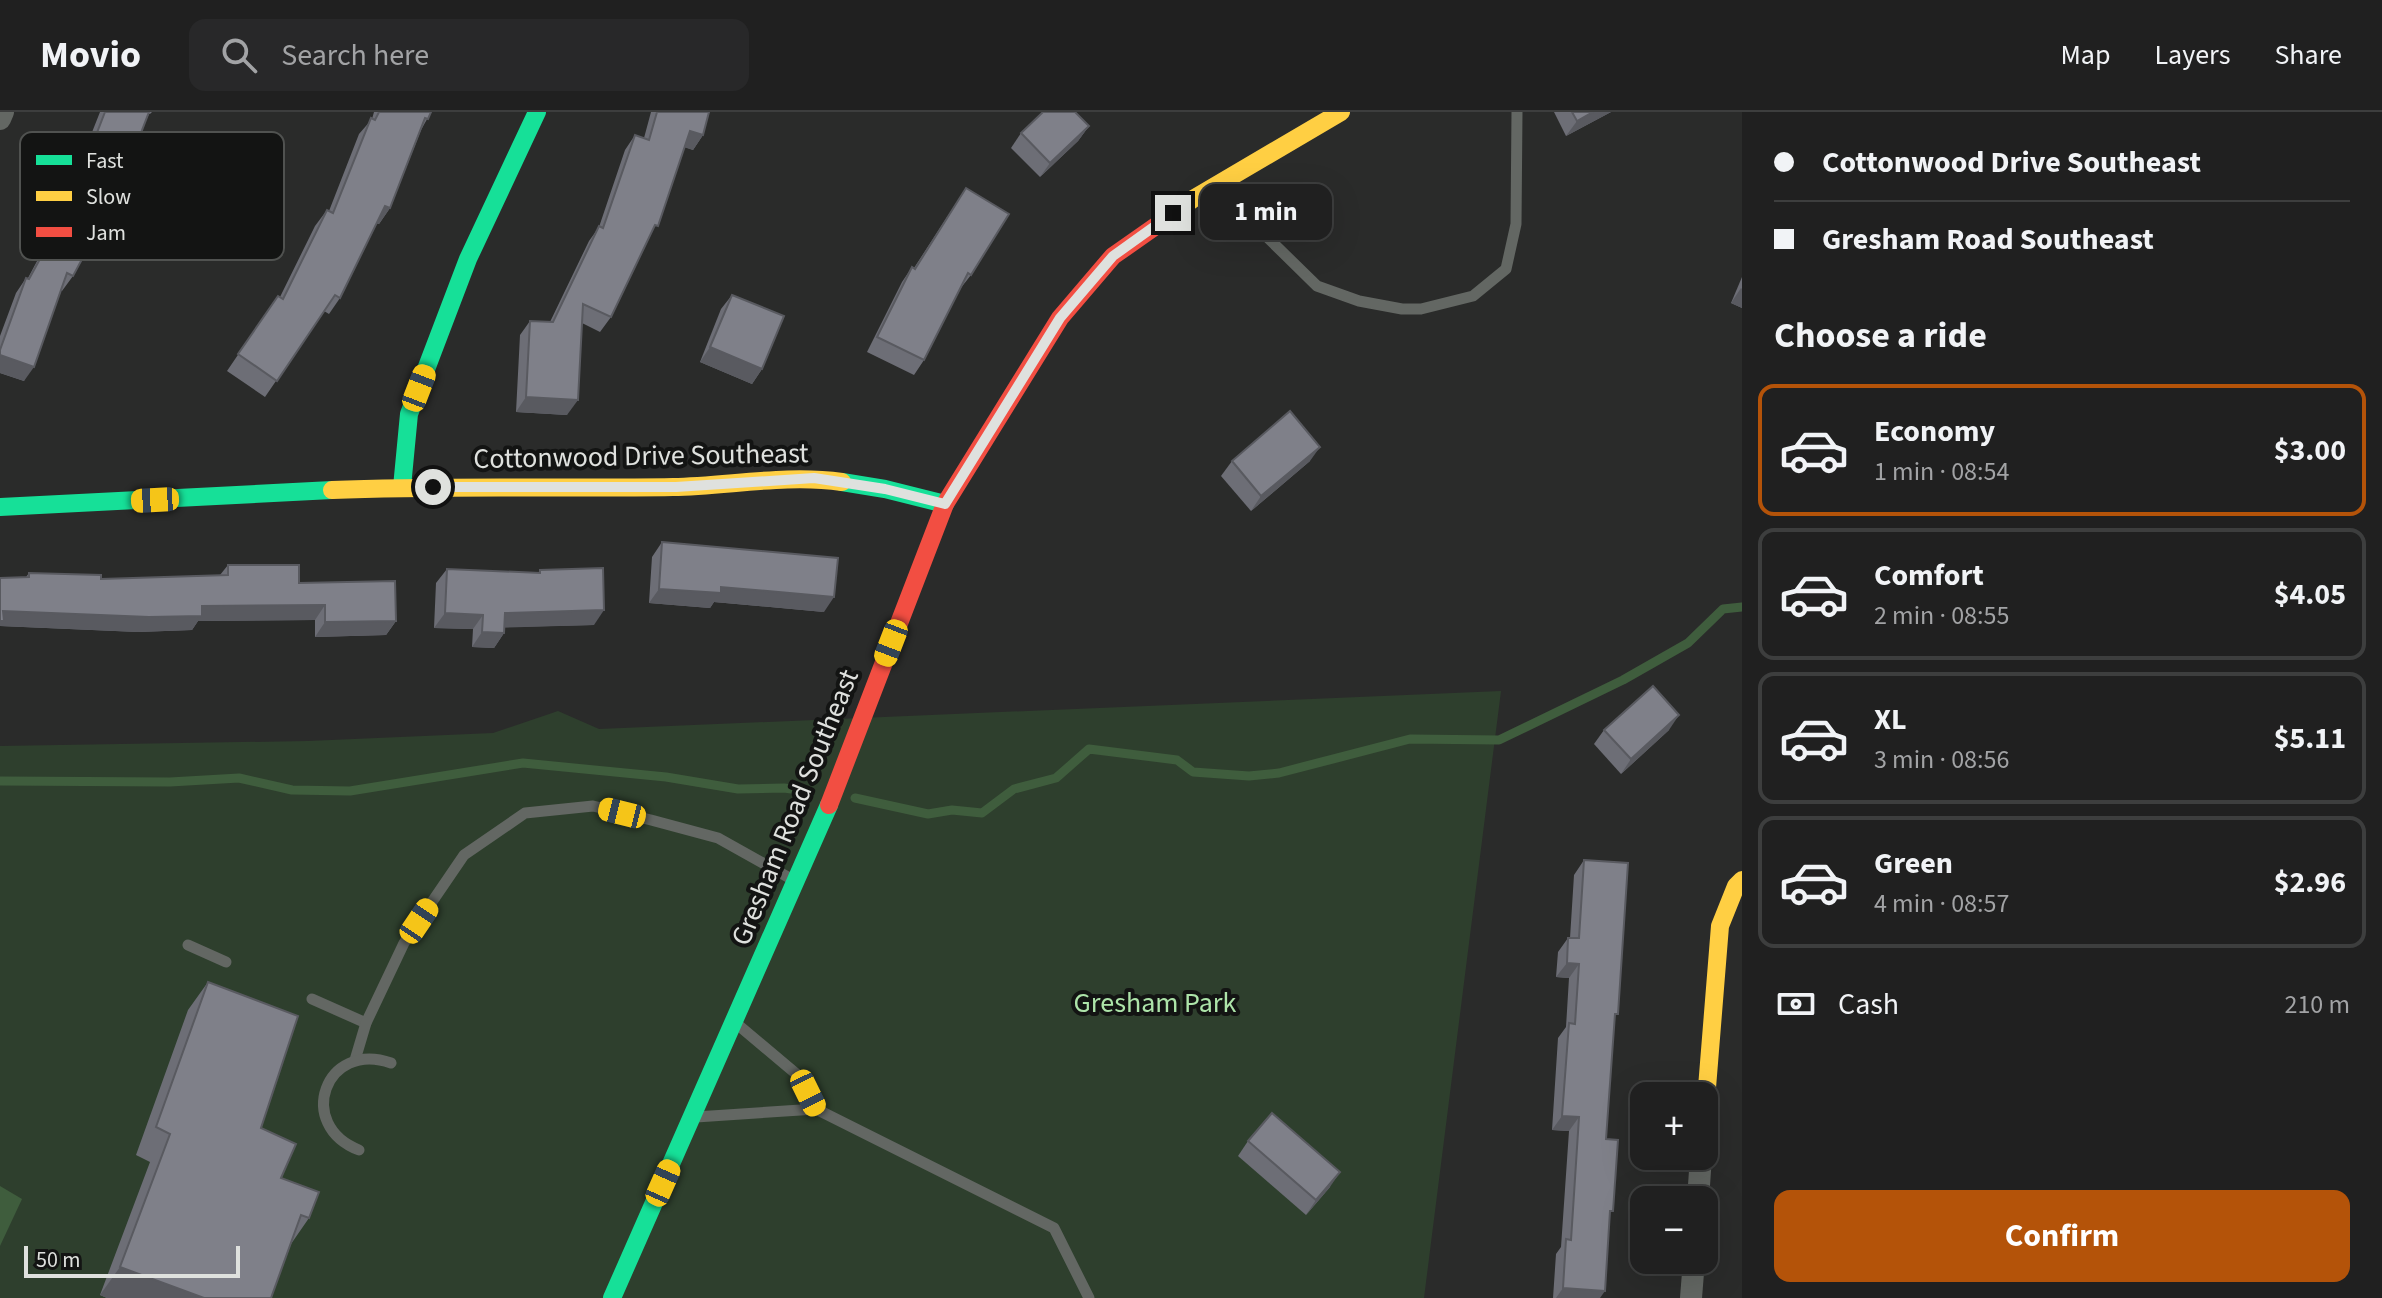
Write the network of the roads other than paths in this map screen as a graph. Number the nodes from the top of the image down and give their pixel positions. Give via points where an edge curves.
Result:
1 (3, 112) edge
2 (537, 112) edge
3 (1341, 112) edge
4 (1517, 112) edge
5 (1316, 118) edge
6 (0, 119) edge
7 (1214, 186) junction
8 (402, 487) junction
9 (945, 504) junction
10 (0, 507) edge
11 (1742, 880) edge
12 (796, 881) junction
13 (188, 945) dead end
14 (226, 962) dead end
15 (312, 999) dead end
16 (734, 1021) junction
17 (366, 1023) junction
18 (355, 1060) junction
19 (391, 1063) dead end
20 (1707, 1082) edge
21 (816, 1109) junction
22 (692, 1117) junction
23 (359, 1150) dead end
24 (1693, 1274) edge
25 (612, 1298) edge
26 (1089, 1298) edge
27 (1691, 1298) edge

1 - 6 street
2 - 8 street via 468,259 409,414
3 - 5 street, Gresham Road Southeast
4 - 7 lane via 1516,224 1506,269 1473,296 1421,309 1359,301 1317,286
5 - 7 street, Gresham Road Southeast
7 - 9 street, Gresham Road Southeast via 1113,256 1060,318
8 - 9 street, Cottonwood Drive Southeast via 676,487 814,478
8 - 10 street, Cottonwood Drive Southeast
9 - 12 street, Gresham Road Southeast
11 - 20 street via 1720,926
12 - 16 street, Gresham Road Southeast
12 - 17 lane via 718,838 651,820 593,806 525,813 464,855 404,943
13 - 14 lane
15 - 17 lane
16 - 21 lane via 800,1077
16 - 22 street, Gresham Road Southeast
17 - 18 lane
18 - 19 lane
18 - 23 lane via 335,1073 323,1106 338,1139
21 - 22 lane
21 - 26 lane via 1054,1228
22 - 25 street, Gresham Road Southeast
24 - 27 street

